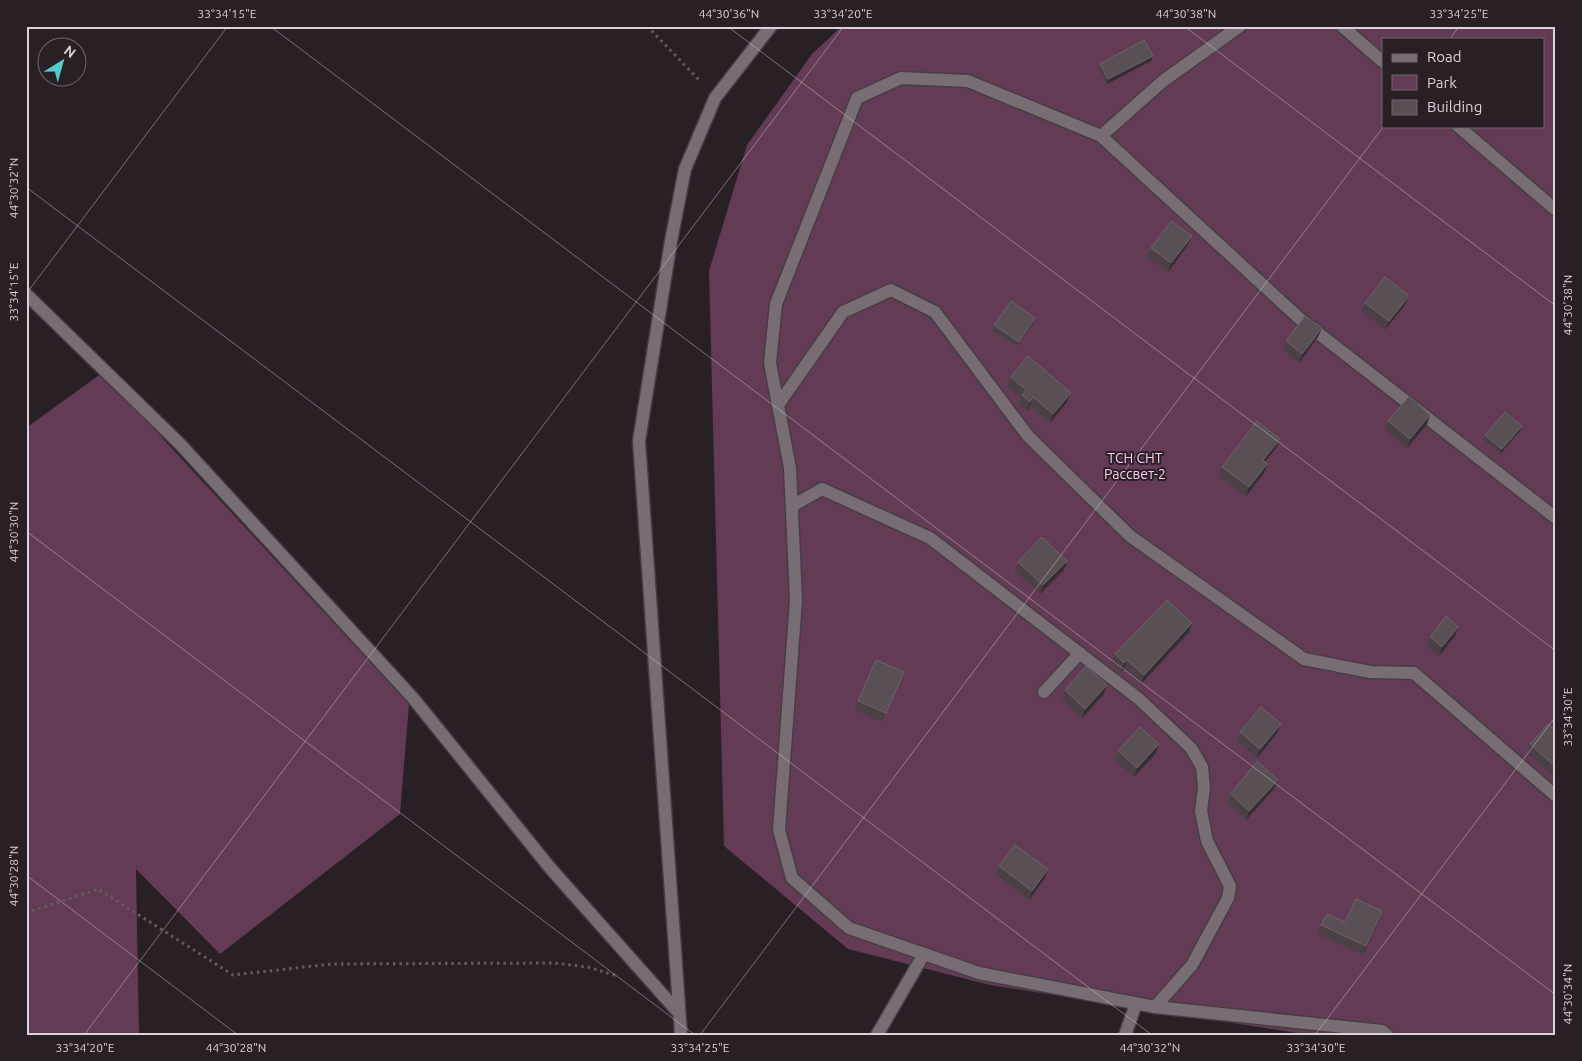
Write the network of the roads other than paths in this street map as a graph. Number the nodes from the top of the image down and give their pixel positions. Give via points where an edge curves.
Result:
1 (771, 26) edge
2 (1240, 26) edge
3 (1342, 26) edge
4 (1382, 61) edge
5 (1460, 128) edge
6 (1101, 136) junction
7 (1556, 210) edge
8 (26, 294) edge
9 (778, 405) junction
10 (792, 506) junction
11 (1556, 518) edge
12 (1080, 653) junction
13 (1044, 692) dead end
14 (1556, 796) edge
15 (924, 954) junction
16 (1136, 1004) junction
17 (1155, 1008) junction
18 (679, 1013) junction
19 (681, 1035) edge
20 (877, 1035) edge
21 (1125, 1035) edge
22 (1388, 1035) edge

1 - 18 street via 715,98 684,169 639,441
2 - 6 street via 1163,81
3 - 4 street
5 - 7 street
6 - 9 street via 968,81 901,78 857,98 776,304 770,363
6 - 11 street via 1300,319
8 - 18 street via 180,444 413,698 551,869
9 - 10 street via 790,468
9 - 14 street via 844,312 891,290 935,312 1028,436 1130,536 1304,659 1370,672 1414,673
10 - 12 street via 822,489 930,538
10 - 15 street via 796,600 778,830 792,878 849,928
12 - 13 street
12 - 17 street via 1139,699 1190,748 1202,767 1201,811 1207,841 1230,886 1228,898 1192,964
15 - 16 street via 979,973
15 - 20 street
16 - 17 street
16 - 21 street
17 - 22 street via 1382,1031
18 - 19 street

